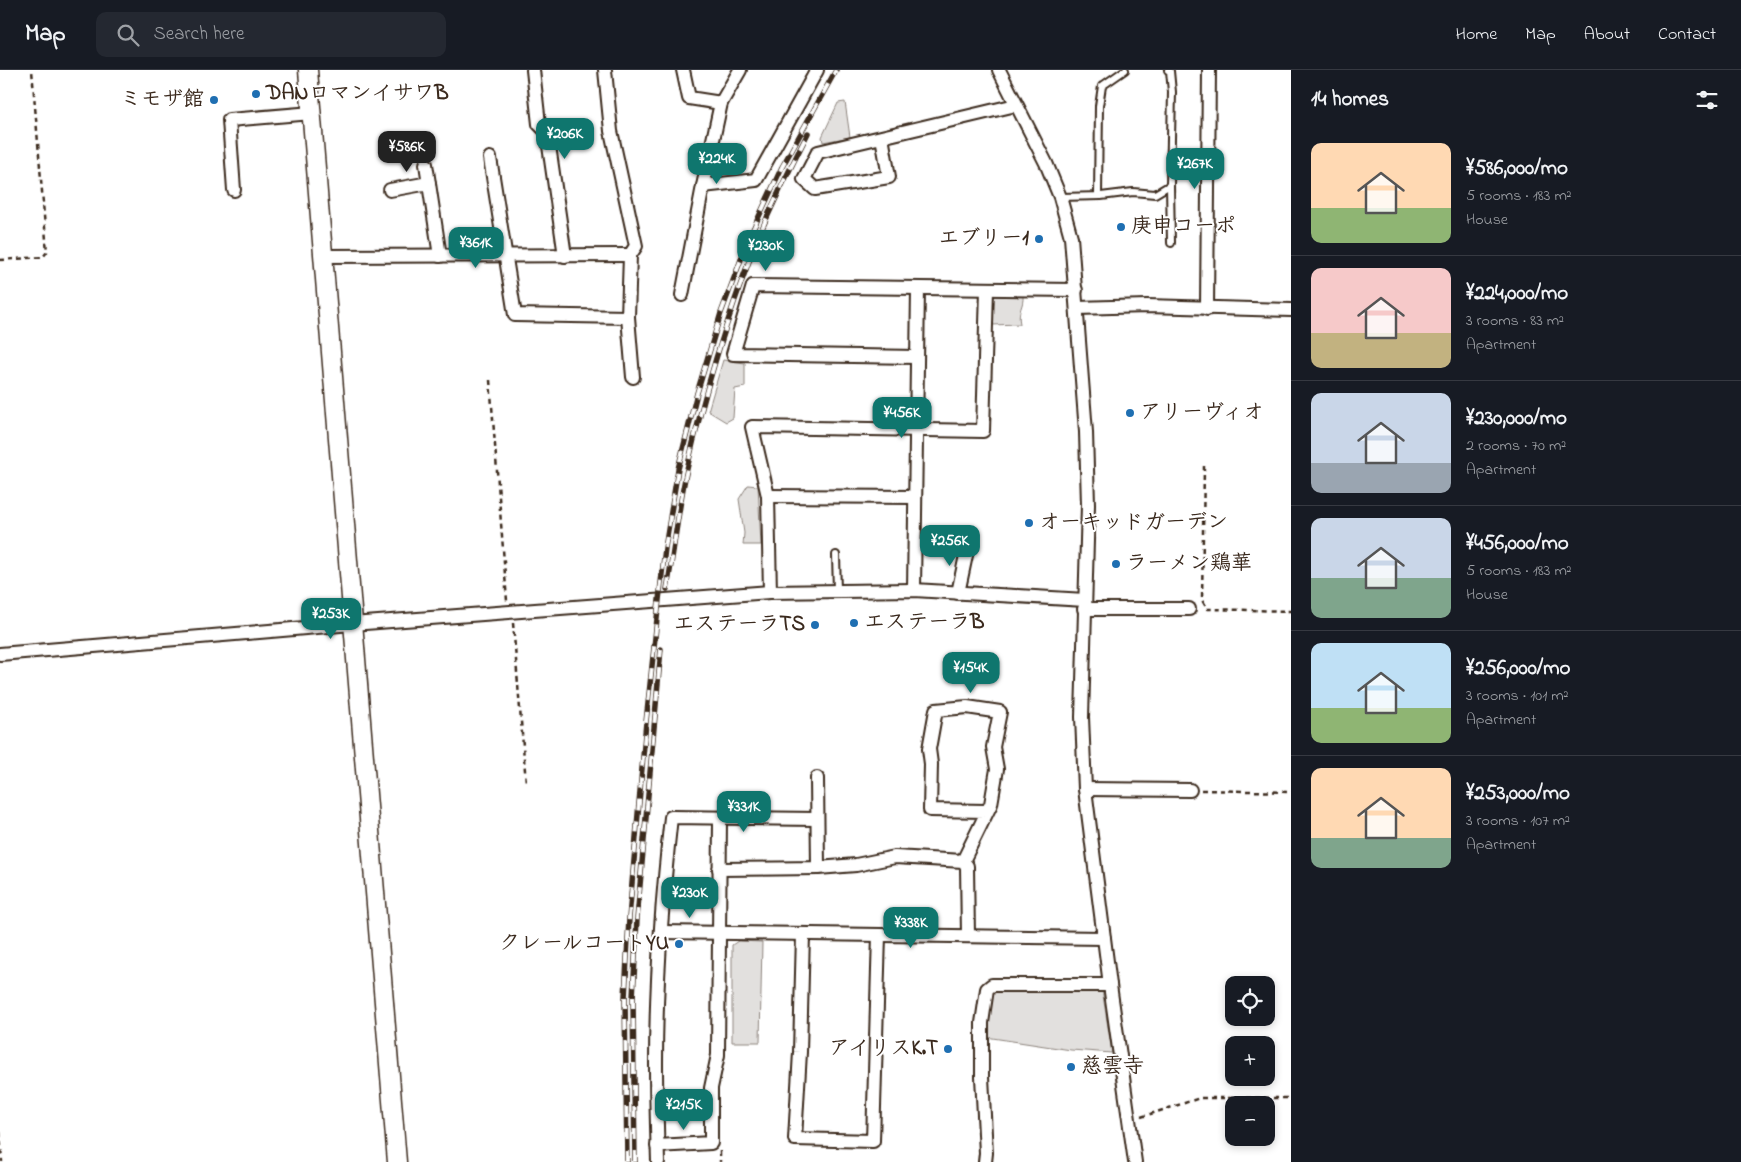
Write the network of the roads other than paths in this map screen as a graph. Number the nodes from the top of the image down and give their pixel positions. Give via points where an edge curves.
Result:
1 (308, 70) edge
2 (533, 70) edge
3 (604, 70) edge
4 (683, 70) edge
5 (740, 70) edge
6 (818, 70) edge
7 (999, 70) edge
8 (1125, 70) edge
9 (1168, 70) edge
10 (1209, 70) edge
11 (721, 103) junction
12 (1016, 105) junction
13 (312, 113) junction
14 (882, 137) junction
15 (490, 158) dead end
16 (426, 164) dead end
17 (428, 183) junction
18 (1170, 185) junction
19 (703, 186) junction
20 (234, 190) dead end
21 (390, 190) dead end
22 (1098, 196) junction
23 (1060, 197) junction
24 (1171, 243) dead end
25 (630, 255) junction
26 (322, 256) junction
27 (440, 256) junction
28 (504, 256) junction
29 (566, 256) junction
30 (918, 288) junction
31 (987, 289) junction
32 (1076, 290) junction
33 (682, 295) dead end
34 (1078, 308) junction
35 (1207, 309) junction
36 (1291, 310) edge
37 (628, 317) junction
38 (917, 357) junction
39 (633, 377) dead end
40 (916, 430) junction
41 (768, 496) junction
42 (915, 497) junction
43 (968, 546) dead end
44 (836, 555) dead end
45 (914, 590) junction
46 (837, 591) junction
47 (770, 592) junction
48 (958, 593) junction
49 (1084, 604) junction
50 (1189, 609) dead end
51 (352, 624) junction
52 (0, 654) edge
53 (817, 778) dead end
54 (1086, 789) junction
55 (1190, 790) road end
56 (986, 811) junction
57 (720, 819) junction
58 (817, 819) junction
59 (963, 861) junction
60 (818, 868) junction
61 (719, 869) junction
62 (661, 932) junction
63 (719, 934) junction
64 (803, 934) junction
65 (879, 935) junction
66 (968, 936) junction
67 (1104, 938) junction
68 (1110, 985) junction
69 (658, 1146) junction
70 (397, 1162) edge
71 (658, 1162) edge
72 (985, 1162) edge
73 (1136, 1162) edge

1 - 13 street
2 - 29 street via 539,124 547,132
3 - 25 street via 611,131 636,246
4 - 11 street via 689,98
5 - 11 street
6 - 19 street via 756,180
7 - 12 street
8 - 22 lane via 1102,86
9 - 18 lane via 1172,92
10 - 35 street
11 - 19 street
12 - 14 street
12 - 23 street
13 - 20 street via 229,120
13 - 26 street
14 - 14 street via 889,177 815,189 804,179 818,152
15 - 28 street
16 - 17 street
17 - 21 street
17 - 27 street
18 - 22 lane via 1155,194 1133,192
18 - 24 lane
19 - 33 street
22 - 23 lane
23 - 32 street via 1071,237
25 - 29 street
25 - 37 street
26 - 27 street
26 - 51 street
27 - 28 street
28 - 29 street
28 - 37 street via 515,315
30 - 31 street
30 - 38 street
30 - 38 street via 753,286 733,354
31 - 32 street
31 - 40 street via 983,431
32 - 34 street
34 - 35 street via 1147,306
34 - 49 street via 1088,505
35 - 36 street
37 - 39 street
38 - 40 street
40 - 41 street via 752,427
40 - 42 street
41 - 42 street
41 - 47 street
42 - 45 street
43 - 48 street
44 - 46 lane
45 - 46 street
45 - 48 street
46 - 47 street
47 - 51 street
48 - 49 street
49 - 50 street
49 - 54 street via 1082,717
51 - 52 street
51 - 70 street
53 - 58 street
54 - 55 street
54 - 67 street
56 - 56 street via 991,804 997,769 993,747 1000,712 967,707 936,710 929,749 932,764 930,810
56 - 59 street
57 - 58 street
57 - 61 street
57 - 62 street via 672,817 662,895
58 - 60 street
59 - 60 street via 895,857
59 - 66 street via 967,866
60 - 61 street
61 - 63 street
62 - 63 street
62 - 69 street via 656,1063
63 - 64 street
63 - 69 street via 718,1055 711,1088 711,1143
64 - 65 street
64 - 65 street via 795,1139 873,1141
65 - 66 street
66 - 67 street
67 - 68 street
68 - 72 street via 992,986 987,989 982,1023
68 - 73 street
69 - 71 street

